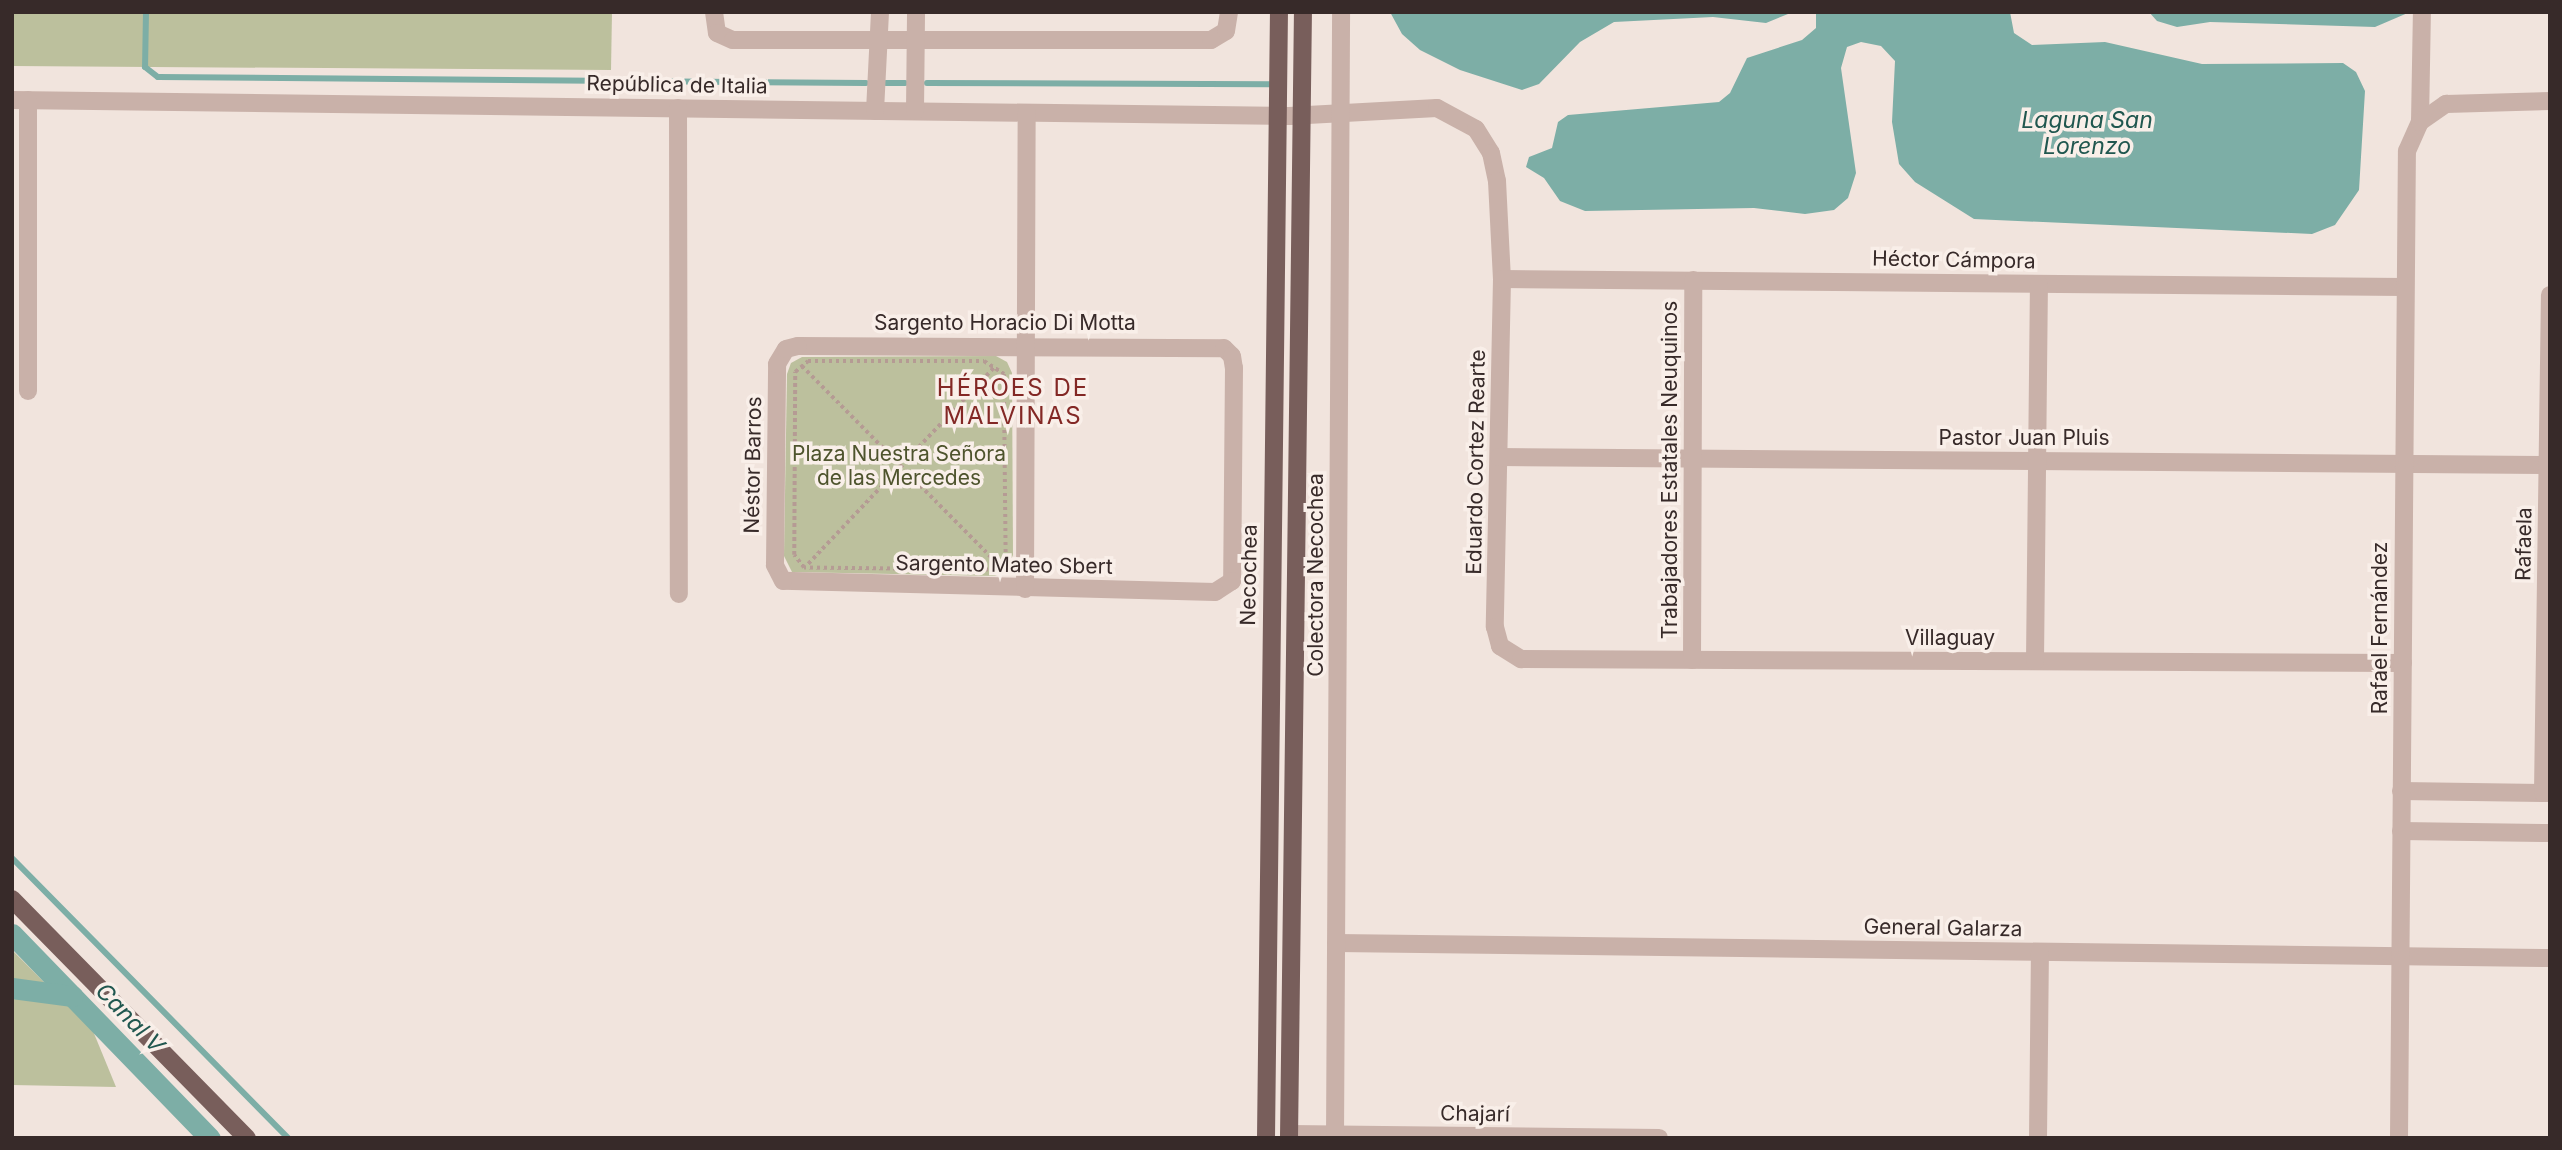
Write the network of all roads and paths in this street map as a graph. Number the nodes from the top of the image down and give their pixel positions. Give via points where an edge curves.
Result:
1 (714, 12) edge
2 (880, 12) edge
3 (916, 12) edge
4 (1229, 12) edge
5 (1279, 12) edge
6 (1303, 12) edge
7 (1341, 12) edge
8 (2421, 12) edge
9 (879, 40) junction
10 (915, 40) junction
11 (20, 100) edge
12 (2550, 101) edge
13 (678, 108) junction
14 (876, 111) junction
15 (915, 111) junction
16 (1027, 113) junction
17 (1341, 113) junction
18 (1277, 116) junction
19 (1301, 116) junction
20 (2420, 122) junction
21 (1502, 279) junction
22 (1693, 281) junction
23 (2039, 284) junction
24 (2405, 287) junction
25 (2550, 295) edge
26 (1026, 346) junction
27 (782, 353) joint
28 (802, 366) junction
29 (994, 367) junction
30 (28, 391) dead end
31 (1499, 457) junction
32 (1693, 458) junction
33 (2037, 461) junction
34 (2404, 464) junction
35 (2549, 464) edge
36 (901, 466) junction
37 (1000, 566) junction
38 (804, 568) junction
39 (779, 577) joint
40 (1229, 585) joint
41 (1026, 589) junction
42 (679, 594) dead end
43 (1500, 646) joint
44 (1692, 660) junction
45 (2035, 661) junction
46 (2547, 661) edge
47 (2403, 663) junction
48 (2402, 791) junction
49 (2546, 793) edge
50 (2401, 831) junction
51 (2550, 833) edge
52 (12, 899) edge
53 (1336, 943) junction
54 (2040, 952) junction
55 (2400, 956) junction
56 (2550, 958) edge
57 (1289, 1136) edge
58 (1335, 1136) edge
59 (1516, 1137) edge
60 (247, 1138) edge
61 (1266, 1138) edge
62 (1660, 1138) edge
63 (2038, 1138) edge
64 (2399, 1138) edge

1 - 9 street via 717,33 733,40
2 - 9 street
3 - 10 street
4 - 10 street via 1222,36 1211,40
5 - 18 main road, Necochea
6 - 19 main road
7 - 17 street, Colectora Necochea
8 - 20 street, Rafael Fernández
9 - 10 street
9 - 14 street
10 - 15 street
11 - 13 street, República de Italia
11 - 30 street
12 - 20 street via 2464,100 2431,111
13 - 14 street, República de Italia
13 - 42 street
14 - 15 street, República de Italia
15 - 16 street, República de Italia
16 - 18 street, República de Italia
16 - 26 street
17 - 19 street, República de Italia
17 - 21 street, Eduardo Cortez Rearte via 1437,108 1476,129 1495,166
17 - 53 street, Colectora Necochea
18 - 19 street, República de Italia
18 - 61 main road, Necochea
19 - 57 main road
20 - 24 street, Rafael Fernández via 2406,166
21 - 22 street, Héctor Cámpora
21 - 31 street, Eduardo Cortez Rearte
22 - 23 street, Héctor Cámpora
22 - 32 street, Trabajadores Estatales Neuquinos
23 - 24 street, Héctor Cámpora
23 - 33 street
24 - 34 street, Rafael Fernández
25 - 35 street, Rafaela
26 - 27 street, Sargento Horacio Di Motta via 798,346
26 - 40 street, Sargento Horacio Di Motta via 1218,346 1229,351 1234,362 1234,571
26 - 41 street
27 - 39 street, Néstor Barros via 777,364
28 - 29 path via 808,360 984,360
28 - 36 path
28 - 38 path via 795,372 794,555
29 - 36 path
29 - 37 path via 1004,374 1006,561
31 - 32 street, Pastor Juan Pluis
31 - 43 street, Eduardo Cortez Rearte via 1495,627
32 - 33 street, Pastor Juan Pluis
32 - 44 street, Trabajadores Estatales Neuquinos
33 - 34 street, Pastor Juan Pluis
33 - 45 street
34 - 35 street, Pastor Juan Pluis
34 - 47 street, Rafael Fernández
35 - 46 street, Rafaela
36 - 37 path
36 - 38 path
37 - 38 path via 995,570
39 - 41 street, Sargento Mateo Sbert via 795,585
40 - 41 street, Sargento Mateo Sbert via 1215,592
43 - 44 street, Villaguay via 1521,659
44 - 45 street, Villaguay
45 - 47 street, Villaguay
46 - 49 street, Rafaela
47 - 48 street, Rafael Fernández
48 - 49 street
48 - 50 street, Rafael Fernández
50 - 51 street
50 - 55 street, Rafael Fernández
52 - 60 main road
53 - 54 street, General Galarza
53 - 58 street, Colectora Necochea
54 - 55 street, General Galarza
54 - 63 street
55 - 56 street, General Galarza
55 - 64 street, Rafael Fernández
57 - 58 street, Chajarí
58 - 59 street, Chajarí
59 - 62 street, Chajarí

